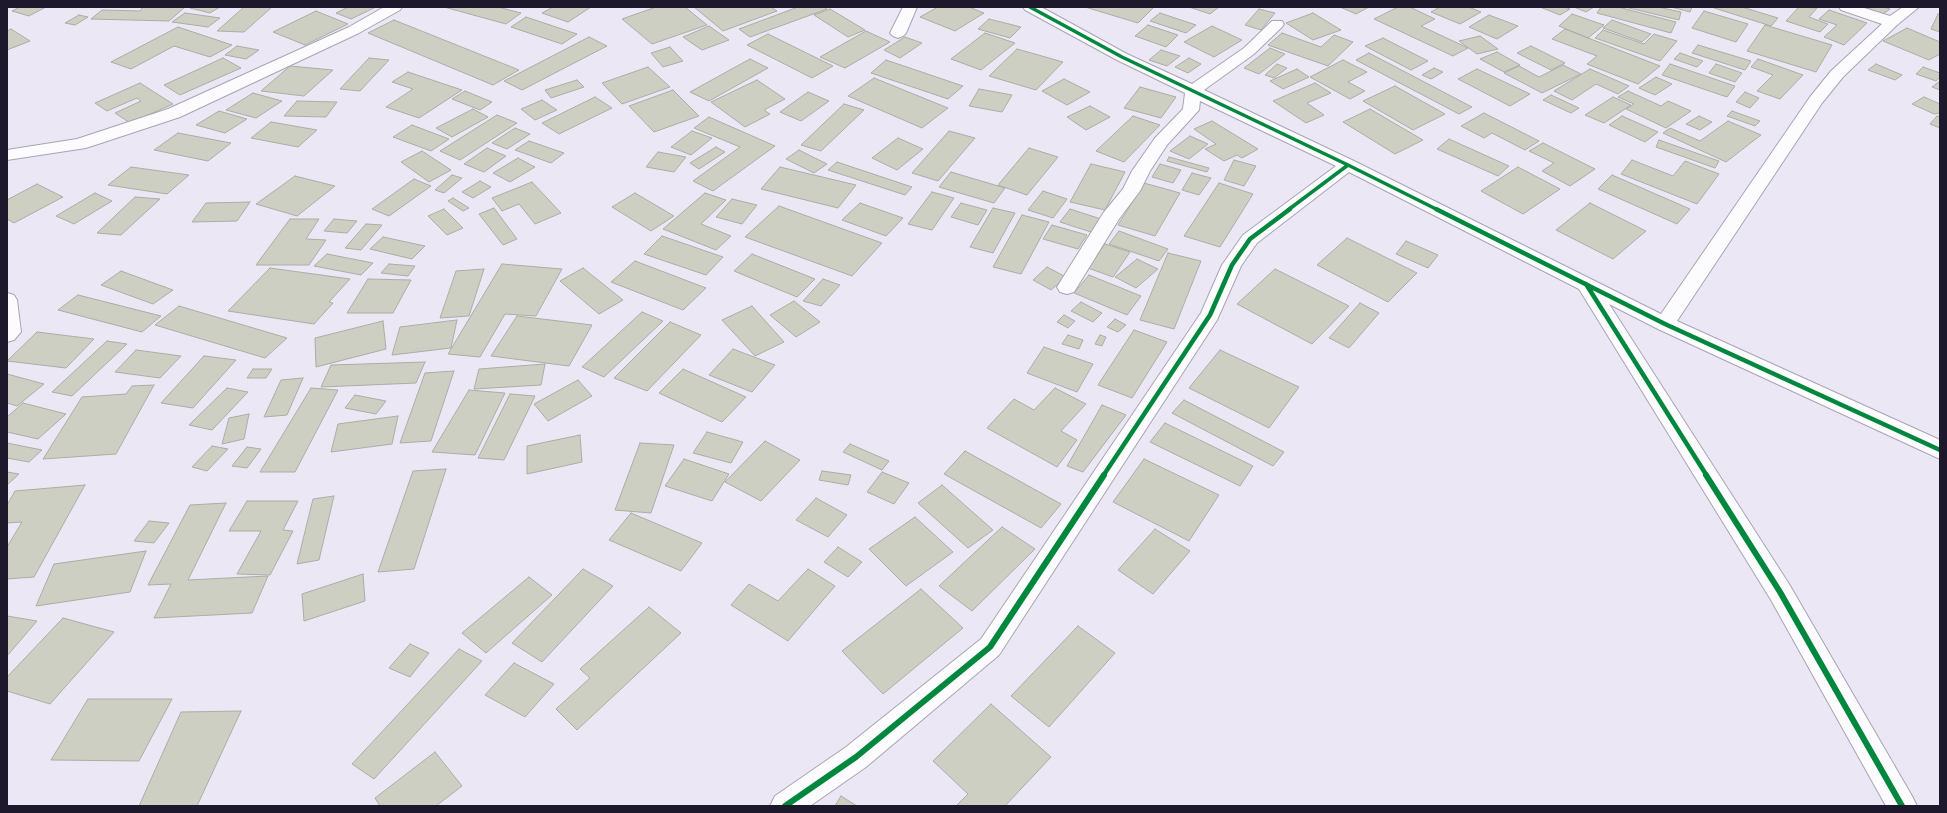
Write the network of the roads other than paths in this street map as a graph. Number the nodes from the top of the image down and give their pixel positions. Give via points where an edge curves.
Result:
1 (395, 7) edge
2 (910, 7) edge
3 (1030, 7) edge
4 (1846, 7) edge
5 (1912, 7) edge
6 (1892, 22) junction
7 (1277, 24) dead end
8 (898, 33) dead end
9 (1193, 91) junction
10 (7, 155) edge
11 (1348, 165) junction
12 (1586, 284) junction
13 (1067, 288) dead end
14 (7, 300) edge
15 (1665, 324) junction
16 (7, 335) edge
17 (1940, 450) edge
18 (785, 806) edge
19 (1902, 806) edge

1 - 10 street via 354,30 174,113 80,144
2 - 8 street
3 - 9 street via 1109,51
4 - 6 street
5 - 6 street
6 - 15 street via 1838,74 1816,100
7 - 9 street via 1249,50
9 - 11 street
9 - 13 street via 1191,110 1161,142
11 - 12 street
11 - 18 street via 1250,239 1232,265 1210,315 990,647 856,757
12 - 15 street
12 - 19 street via 1780,592
14 - 16 street via 10,332
15 - 17 street

